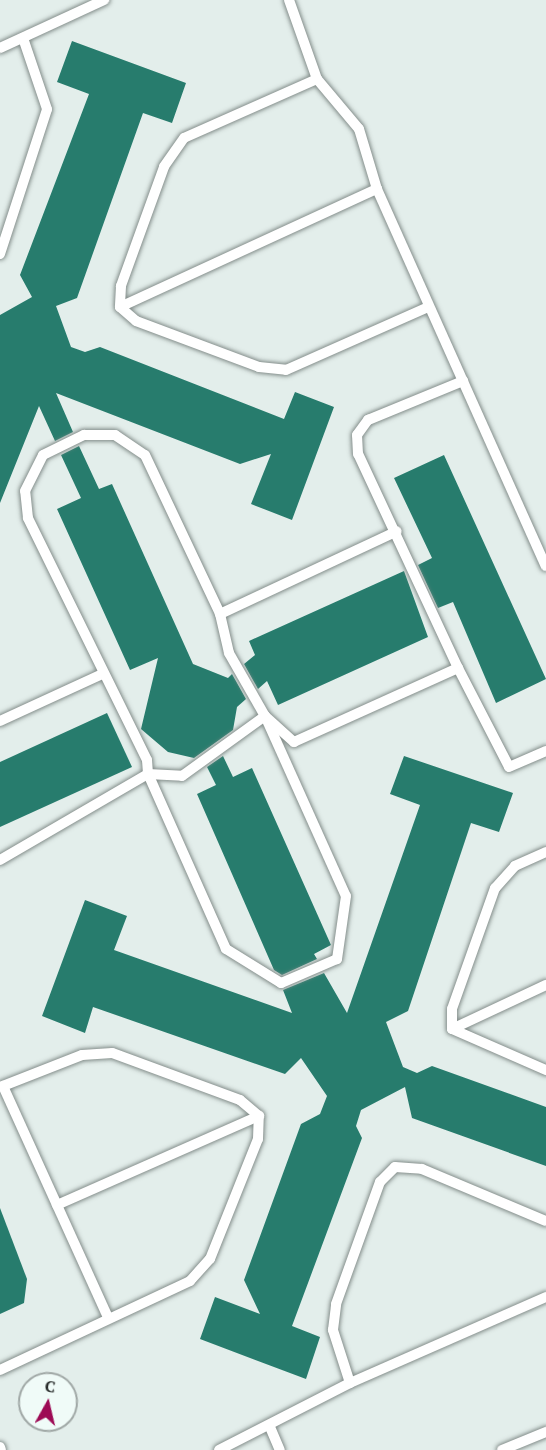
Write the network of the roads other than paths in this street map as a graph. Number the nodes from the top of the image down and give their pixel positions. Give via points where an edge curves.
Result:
1 (104, 0) edge
2 (289, 0) edge
3 (23, 38) junction
4 (0, 48) edge
5 (317, 79) junction
6 (377, 189) junction
7 (0, 254) edge
8 (120, 307) junction
9 (428, 307) junction
10 (464, 381) junction
11 (397, 531) junction
12 (546, 566) edge
13 (219, 614) junction
14 (458, 668) junction
15 (102, 674) junction
16 (265, 716) junction
17 (0, 721) edge
18 (546, 751) edge
19 (148, 774) junction
20 (546, 852) edge
21 (0, 860) edge
22 (546, 985) edge
23 (452, 1029) junction
24 (546, 1070) edge
25 (2, 1082) edge
26 (259, 1116) junction
27 (57, 1205) junction
28 (546, 1221) edge
29 (546, 1297) edge
30 (108, 1318) junction
31 (0, 1370) edge
32 (350, 1383) junction
33 (270, 1427) junction
34 (546, 1432) edge
35 (219, 1450) edge
36 (280, 1450) edge
37 (502, 1450) edge

1 - 3 lane
2 - 5 lane
3 - 4 lane
3 - 7 lane via 47,109
5 - 6 lane via 359,129
5 - 8 lane via 184,138 164,167 121,285
6 - 8 lane
6 - 9 lane
8 - 9 lane via 136,321 236,359 286,370
9 - 10 lane
10 - 11 lane via 368,420 357,435 358,454
10 - 12 lane
11 - 13 lane
11 - 14 lane
13 - 15 lane via 146,456 115,435 84,435 43,455 25,491 28,518
13 - 16 lane via 229,653
14 - 16 lane via 294,742
14 - 18 lane via 509,767
15 - 17 lane
15 - 19 lane via 147,760
16 - 19 lane via 182,776
16 - 19 lane via 346,896 337,959 281,983 225,949
19 - 21 lane
20 - 23 lane via 515,866 495,888 452,1009
22 - 23 lane
23 - 24 lane
25 - 26 lane via 82,1055 112,1053 240,1100
25 - 27 lane
26 - 27 lane
26 - 30 lane via 258,1139 210,1259 190,1281
27 - 30 lane
28 - 32 lane via 422,1169 395,1167 380,1182 336,1304 333,1330
29 - 32 lane
30 - 31 lane
32 - 33 lane
33 - 35 lane
33 - 36 lane
34 - 37 lane

